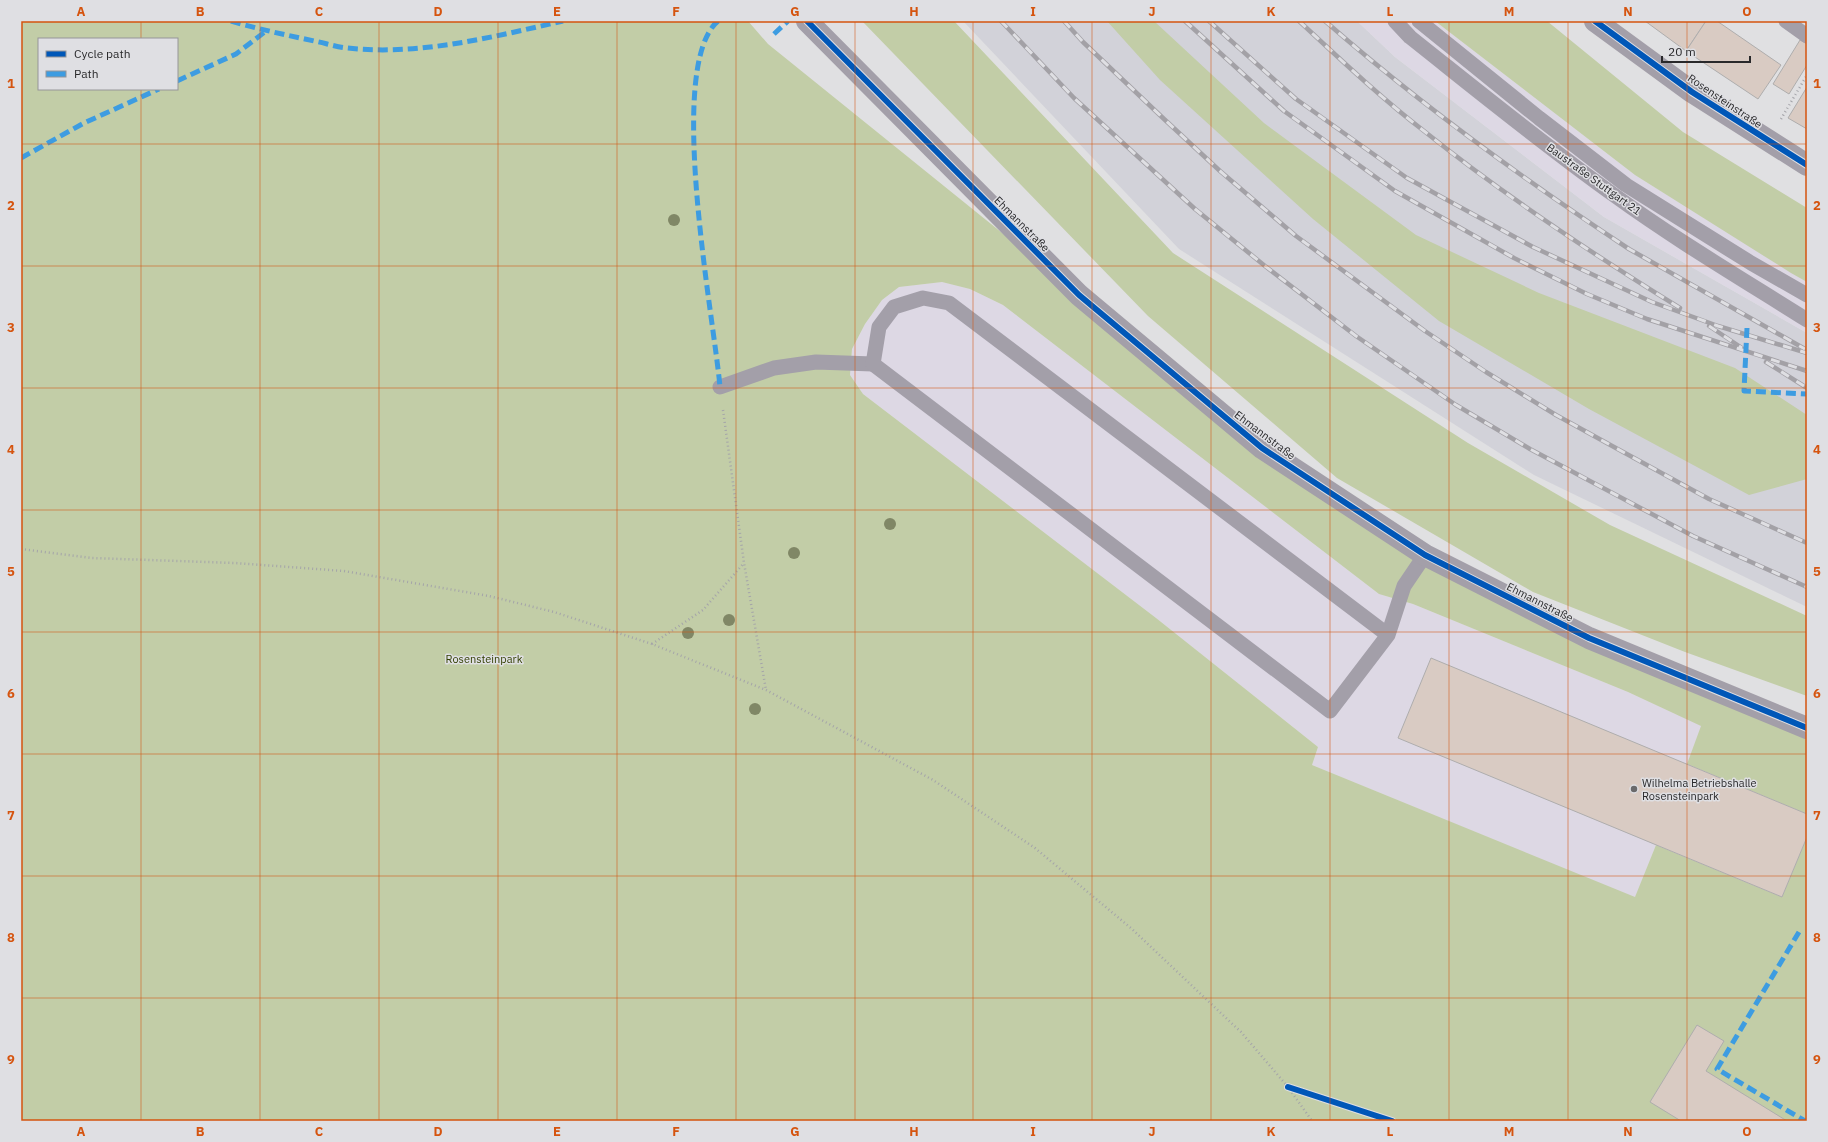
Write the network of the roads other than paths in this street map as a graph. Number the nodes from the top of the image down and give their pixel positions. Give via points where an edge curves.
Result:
1 (807, 21) edge
2 (1395, 21) edge
3 (1419, 21) edge
4 (1595, 21) edge
5 (1786, 21) edge
6 (1807, 36) edge
7 (1807, 165) edge
8 (1807, 295) edge
9 (1807, 320) edge
10 (873, 364) junction
11 (720, 387) road end
12 (1425, 555) junction
13 (1388, 635) junction
14 (1807, 728) edge

1 - 12 street, Ehmannstraße via 1079,295 1262,448
2 - 9 lane, Baustraße Stuttgart 21 via 1410,37 1614,196
3 - 8 lane, Baustraße Stuttgart 21 via 1626,184
4 - 7 street, Rosensteinstraße via 1692,92
5 - 6 lane
10 - 11 lane via 816,362 774,368
10 - 13 lane via 1330,711
10 - 13 lane via 879,327 894,307 923,298 949,303
12 - 13 lane via 1404,586
12 - 14 street, Ehmannstraße via 1589,638

